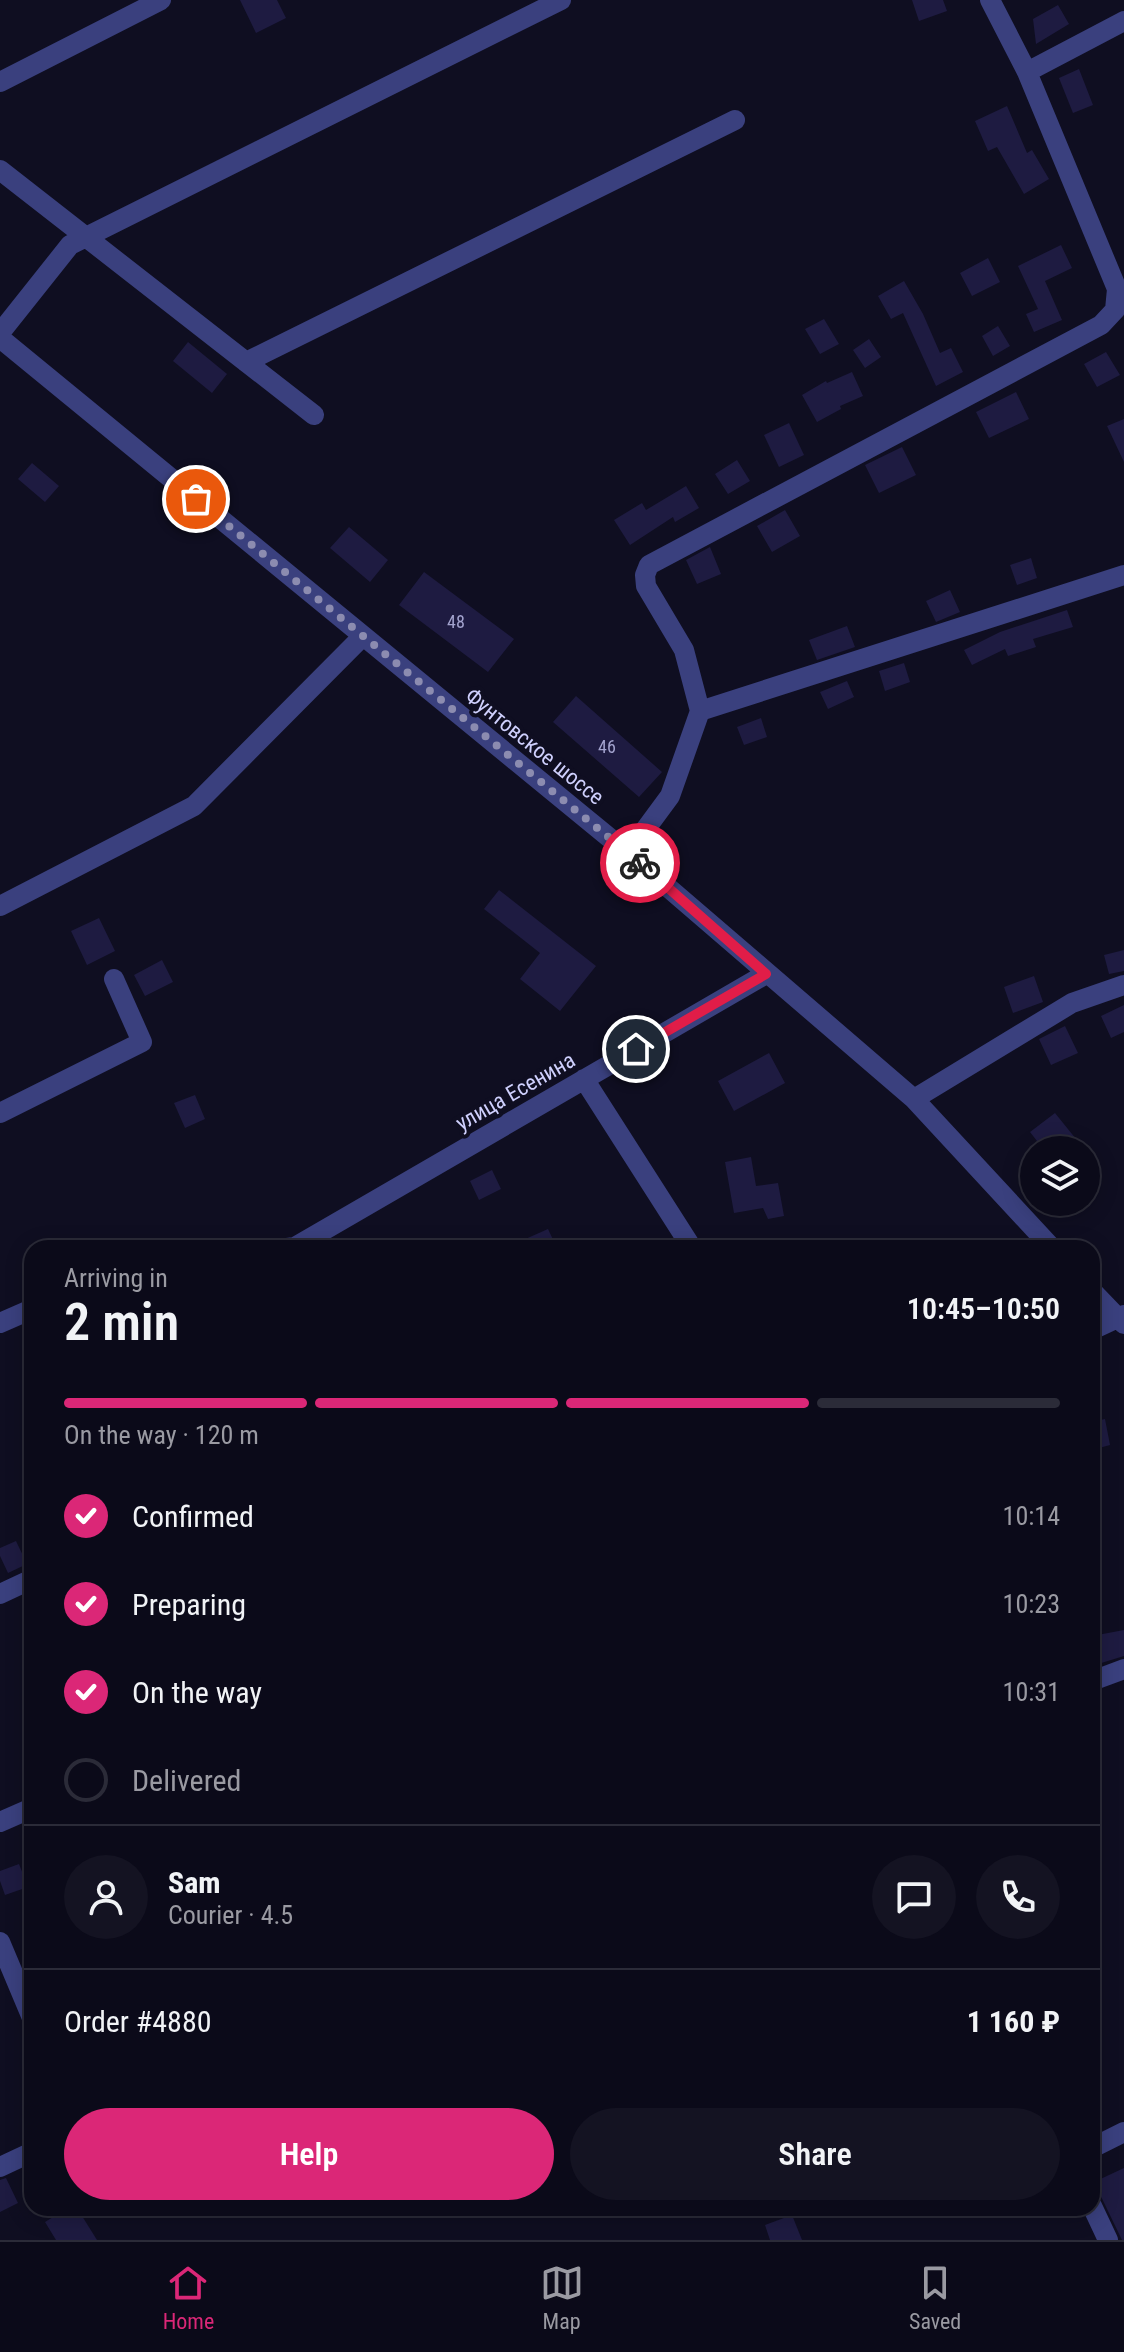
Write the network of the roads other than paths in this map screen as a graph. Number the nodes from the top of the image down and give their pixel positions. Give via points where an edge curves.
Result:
1 (161, 0) edge
2 (561, 0) edge
3 (990, 0) edge
4 (1124, 21) edge
5 (1027, 72) junction
6 (0, 82) edge
7 (735, 120) dead end
8 (0, 170) edge
9 (87, 237) junction
10 (0, 336) edge
11 (246, 362) junction
12 (314, 415) dead end
13 (1124, 575) edge
14 (363, 636) junction
15 (700, 711) junction
16 (628, 853) junction
17 (0, 906) edge
18 (766, 974) junction
19 (114, 979) dead end
20 (1124, 985) edge
21 (584, 1079) junction
22 (914, 1099) junction
23 (0, 1113) edge
24 (307, 1240) edge
25 (687, 1240) edge
26 (1045, 1240) edge
27 (1100, 1298) edge
28 (24, 1312) edge
29 (1122, 1319) edge
30 (0, 1323) edge
31 (1100, 1327) edge
32 (24, 1583) edge
33 (0, 1594) edge
34 (1124, 1669) edge
35 (1100, 1678) edge
36 (24, 1812) edge
37 (0, 1822) edge
38 (0, 1942) edge
39 (24, 1999) edge
40 (1124, 2132) edge
41 (1100, 2144) edge
42 (24, 2156) edge
43 (0, 2167) edge
44 (1097, 2216) edge
45 (1108, 2240) edge

1 - 6 street
2 - 9 street
3 - 5 street
4 - 5 street
5 - 15 street via 1117,289 1115,310 1101,325 649,565 646,586 684,650
7 - 11 street
8 - 9 street
9 - 10 street via 70,245
9 - 11 street
10 - 14 street, Фунтовское шоссе
11 - 12 street
13 - 15 street
14 - 16 street, Фунтовское шоссе
14 - 17 street via 194,806
15 - 16 street via 670,796
16 - 18 street, Фунтовское шоссе
18 - 21 street, улица Есенина
18 - 22 street, Фунтовское шоссе
19 - 23 street via 142,1042
20 - 22 street via 1072,1003
21 - 24 street, улица Есенина
21 - 25 street
22 - 26 street, Фунтовское шоссе
27 - 29 street
28 - 30 street
29 - 31 street
32 - 33 street
34 - 35 street
36 - 37 street
38 - 39 street
40 - 41 street
42 - 43 street
44 - 45 street

